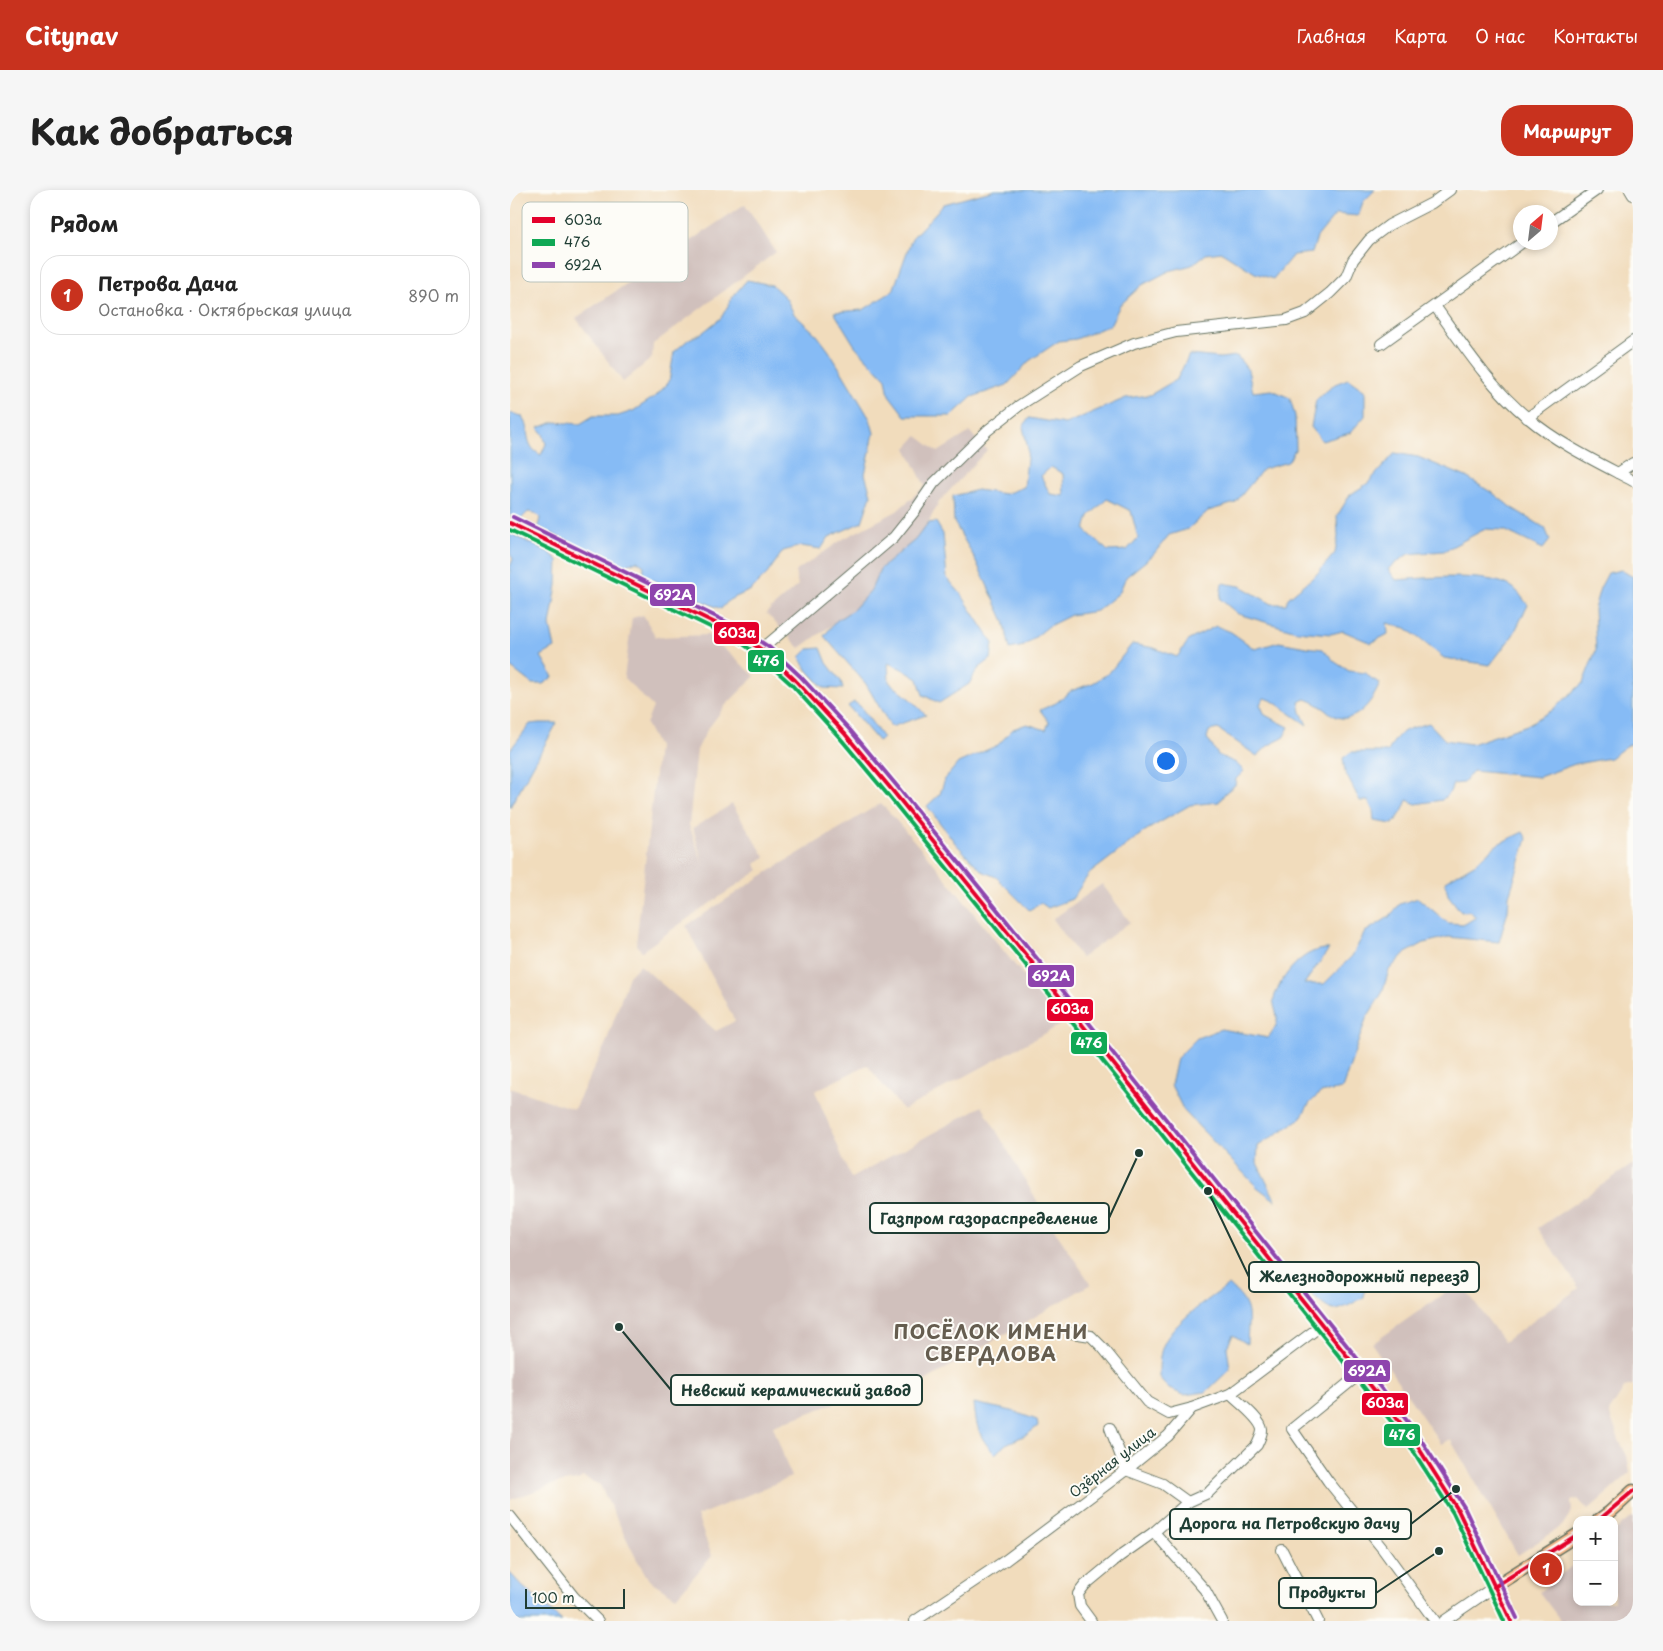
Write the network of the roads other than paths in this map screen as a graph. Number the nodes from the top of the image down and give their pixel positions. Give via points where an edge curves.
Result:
1 (1450, 190) edge
2 (1597, 190) edge
3 (1630, 190) edge
4 (1633, 194) edge
5 (1558, 217) edge
6 (1513, 249) edge
7 (1435, 306) junction
8 (1633, 341) edge
9 (1381, 344) dead end
10 (1527, 418) junction
11 (1633, 463) edge
12 (1618, 473) junction
13 (1633, 481) edge
14 (510, 523) edge
15 (759, 648) junction
16 (1322, 1325) junction
17 (1072, 1333) dead end
18 (1361, 1373) junction
19 (1230, 1394) junction
20 (1192, 1408) junction
21 (1110, 1428) dead end
22 (1126, 1470) junction
23 (1633, 1491) edge
24 (1188, 1502) junction
25 (510, 1516) edge
26 (1604, 1516) edge
27 (1154, 1532) junction
28 (1573, 1538) edge
29 (1282, 1550) dead end
30 (1494, 1587) junction
31 (598, 1621) edge
32 (915, 1621) edge
33 (1091, 1621) edge
34 (1222, 1621) edge
35 (1318, 1621) edge
36 (1435, 1621) edge
37 (1444, 1621) edge
38 (1511, 1621) edge

1 - 15 street via 1369,240 1353,260 1346,276 1305,313 1286,320 1176,332 1134,343 1081,366 1020,405 988,430 934,483 894,536 769,643
2 - 5 street
3 - 4 street
6 - 7 street
7 - 9 street
7 - 10 street via 1481,369
8 - 10 street
10 - 12 street via 1555,438
11 - 12 street
12 - 13 street
14 - 15 main road via 724,626
15 - 16 main road via 796,680 892,790
16 - 18 main road
16 - 19 street, Озёрная улица
17 - 20 street via 1091,1336 1146,1402 1169,1414
18 - 30 main road via 1430,1464 1458,1510
18 - 36 street via 1292,1429
19 - 20 street, Озёрная улица
19 - 24 street via 1258,1422 1262,1428 1261,1436 1257,1445 1208,1493
20 - 22 street, Озёрная улица via 1168,1436
21 - 22 street
22 - 24 street via 1163,1484
22 - 32 street, Озёрная улица via 1006,1560
23 - 26 main road
24 - 27 street
25 - 31 street via 574,1597
27 - 33 street via 1120,1556 1078,1594 1080,1606
27 - 34 street via 1205,1590
28 - 30 main road
29 - 35 street
30 - 37 street
30 - 38 street

